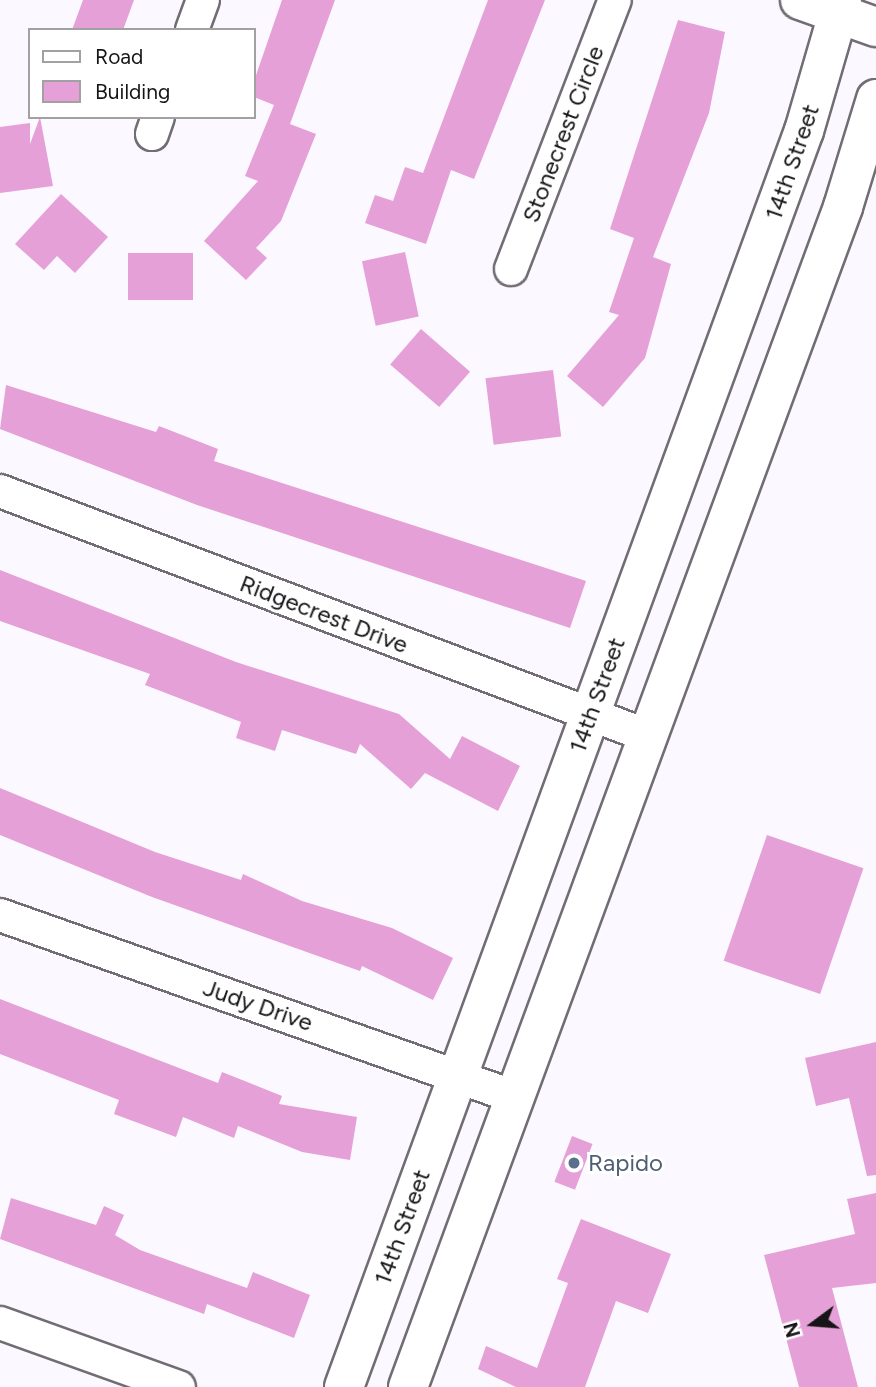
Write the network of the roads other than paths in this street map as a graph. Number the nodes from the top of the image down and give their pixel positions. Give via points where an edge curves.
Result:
1 (203, 0) edge
2 (615, 0) edge
3 (800, 0) edge
4 (840, 7) edge
5 (876, 27) edge
6 (193, 28) edge
7 (876, 99) edge
8 (511, 269) dead end
9 (0, 491) edge
10 (590, 715) junction
11 (648, 736) junction
12 (0, 915) edge
13 (458, 1075) junction
14 (515, 1097) junction
15 (0, 1323) edge
16 (180, 1387) edge
17 (344, 1387) edge
18 (408, 1387) edge

1 - 6 street
2 - 8 street, Stonecrest Circle
3 - 4 main road
4 - 5 main road
4 - 10 main road, 14th Street via 804,131
7 - 11 main road via 843,207
9 - 10 street, Ridgecrest Drive
10 - 11 street, Ridgecrest Drive
10 - 13 main road, 14th Street
11 - 14 main road
12 - 13 street, Judy Drive
13 - 14 street, Judy Drive
13 - 17 main road, 14th Street
14 - 18 main road
15 - 16 street

